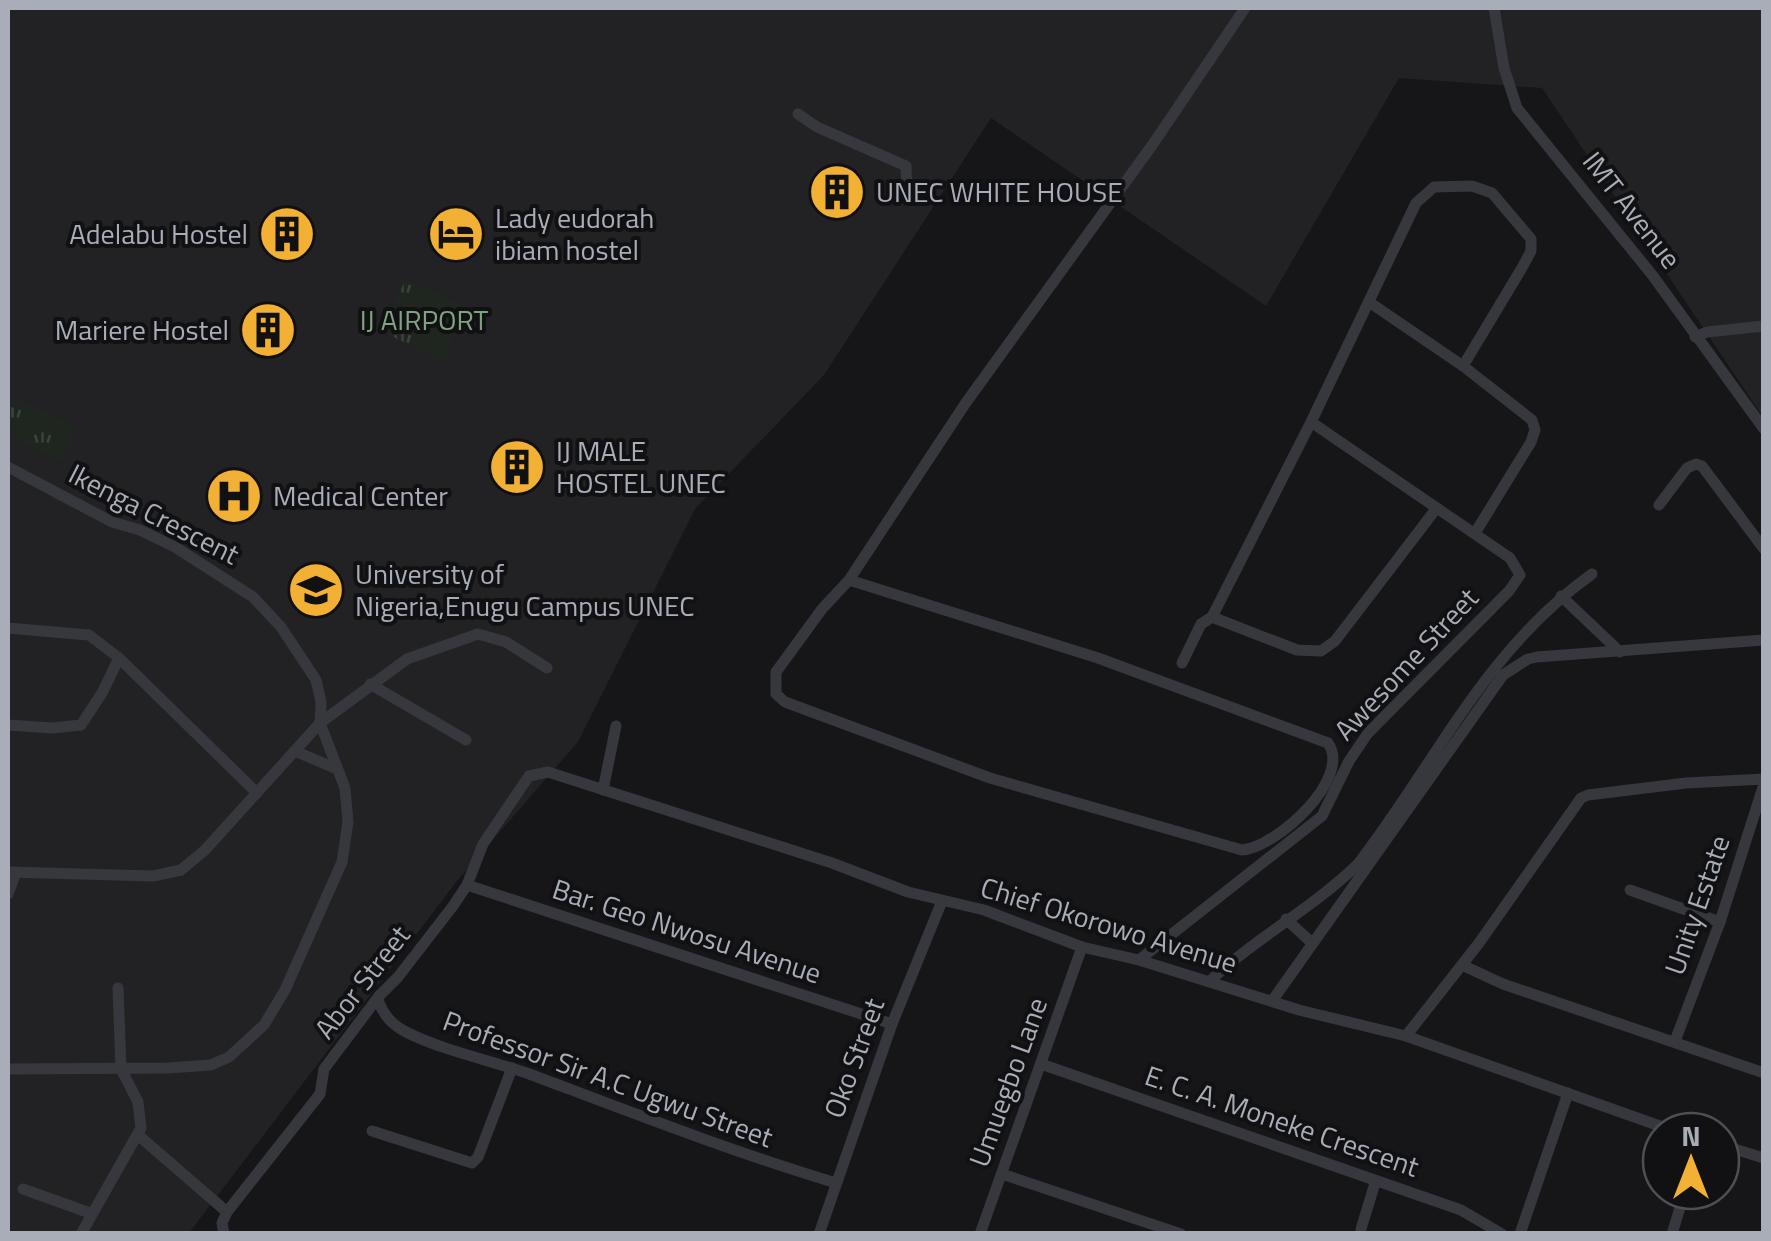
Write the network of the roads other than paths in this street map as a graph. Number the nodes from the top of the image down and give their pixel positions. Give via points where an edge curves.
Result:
1 (1245, 8) edge
2 (1499, 9) edge
3 (798, 114) dead end
4 (906, 194) dead end
5 (1368, 302) junction
6 (1764, 326) edge
7 (1695, 337) junction
8 (1463, 366) junction
9 (1312, 422) junction
10 (1764, 429) edge
11 (8, 467) edge
12 (1659, 505) dead end
13 (1436, 508) junction
14 (1475, 534) junction
15 (1764, 549) edge
16 (1592, 574) dead end
17 (848, 580) junction
18 (1562, 596) junction
19 (1212, 616) junction
20 (8, 628) edge
21 (1764, 640) edge
22 (1620, 652) junction
23 (119, 658) junction
24 (1182, 664) dead end
25 (548, 668) dead end
26 (370, 684) junction
27 (320, 723) junction
28 (8, 725) edge
29 (616, 726) dead end
30 (466, 740) dead end
31 (296, 752) junction
32 (337, 769) junction
33 (529, 776) joint
34 (1764, 781) edge
35 (603, 790) junction
36 (257, 794) junction
37 (12, 872) edge
38 (467, 886) junction
39 (1630, 890) dead end
40 (8, 894) edge
41 (942, 901) junction
42 (1286, 919) junction
43 (1720, 922) junction
44 (1312, 943) junction
45 (1082, 947) junction
46 (1139, 960) junction
47 (1462, 965) junction
48 (1209, 982) junction
49 (118, 988) dead end
50 (378, 1000) junction
51 (1272, 1001) junction
52 (892, 1024) junction
53 (1406, 1036) junction
54 (1675, 1041) junction
55 (1040, 1064) junction
56 (512, 1068) junction
57 (8, 1069) edge
58 (121, 1069) junction
59 (1764, 1073) edge
60 (1568, 1094) junction
61 (1641, 1119) edge
62 (372, 1131) dead end
63 (138, 1135) junction
64 (1002, 1174) junction
65 (1375, 1182) junction
66 (836, 1183) junction
67 (23, 1189) dead end
68 (227, 1212) junction
69 (90, 1214) junction
70 (1361, 1229) dead end
71 (81, 1234) edge
72 (224, 1234) edge
73 (819, 1234) edge
74 (980, 1234) edge
75 (1182, 1234) edge
76 (1502, 1234) edge
77 (1520, 1234) edge

1 - 17 street
2 - 7 street, IMT Avenue via 1501,52 1518,108
3 - 4 street via 906,166
5 - 8 street
5 - 8 street via 1421,195 1450,184 1492,193 1526,231 1531,252
5 - 9 street
6 - 7 street
7 - 10 street, IMT Avenue
8 - 14 street via 1526,412 1535,430
9 - 13 street, Awesome Street
9 - 19 street
11 - 27 street, Ikenga Crescent via 207,565 253,596 316,680
12 - 15 street via 1687,468 1702,466
13 - 14 street, Awesome Street
13 - 19 street via 1321,652 1298,650
14 - 46 street, Awesome Street via 1510,558 1520,574 1517,582 1358,745 1322,816
16 - 18 street
17 - 17 street via 1098,658 1328,744 1333,762 1321,794 1262,845 1242,850 990,778 785,702 776,694 776,672
18 - 22 street
18 - 42 street via 1494,665 1358,864
19 - 24 street via 1201,624
20 - 23 street via 84,632
21 - 22 street
22 - 44 street via 1537,657 1503,675
23 - 28 street via 81,724
23 - 36 street
25 - 26 street via 506,642 478,634 407,659
26 - 27 street
26 - 30 street
27 - 31 street
27 - 32 street, Ikenga Crescent
29 - 35 street
31 - 32 street
31 - 36 street
32 - 58 street, Ikenga Crescent via 348,808 342,862 264,1025 231,1056 210,1065
33 - 35 street, Chief Okorowo Avenue via 548,772
33 - 38 street, Abor Street via 483,844
34 - 43 street, Unity Estate
34 - 47 street via 1686,783 1580,798
35 - 41 street, Chief Okorowo Avenue
36 - 37 street via 181,870 153,876
37 - 40 street
38 - 50 street, Abor Street
38 - 52 street, Bar. Geo Nwosu Avenue
39 - 43 street
41 - 45 street, Chief Okorowo Avenue
41 - 52 street, Oko Street
42 - 44 street
42 - 48 street
43 - 54 street, Unity Estate
44 - 51 street
45 - 46 street, Chief Okorowo Avenue
45 - 55 street, Umuegbo Lane
46 - 48 street, Chief Okorowo Avenue
47 - 53 street
47 - 54 street
48 - 51 street, Chief Okorowo Avenue
49 - 58 street
50 - 56 street, Professor Sir A.C Ugwu Street via 384,1017 405,1032
50 - 68 street, Abor Street via 324,1069 320,1094
51 - 53 street, Chief Okorowo Avenue
52 - 66 street, Oko Street
53 - 60 street, Chief Okorowo Avenue
54 - 59 street
55 - 64 street, Umuegbo Lane
55 - 65 street, E. C. A. Moneke Crescent
56 - 62 street via 472,1163
56 - 66 street, Professor Sir A.C Ugwu Street
57 - 58 street, Ikenga Crescent
58 - 63 street via 140,1108
60 - 61 street, Chief Okorowo Avenue
60 - 77 street
63 - 68 street
63 - 69 street
64 - 74 street, Umuegbo Lane
64 - 75 street
65 - 70 street
65 - 76 street, E. C. A. Moneke Crescent via 1461,1210
66 - 73 street, Oko Street
67 - 69 street
68 - 72 street
69 - 71 street

